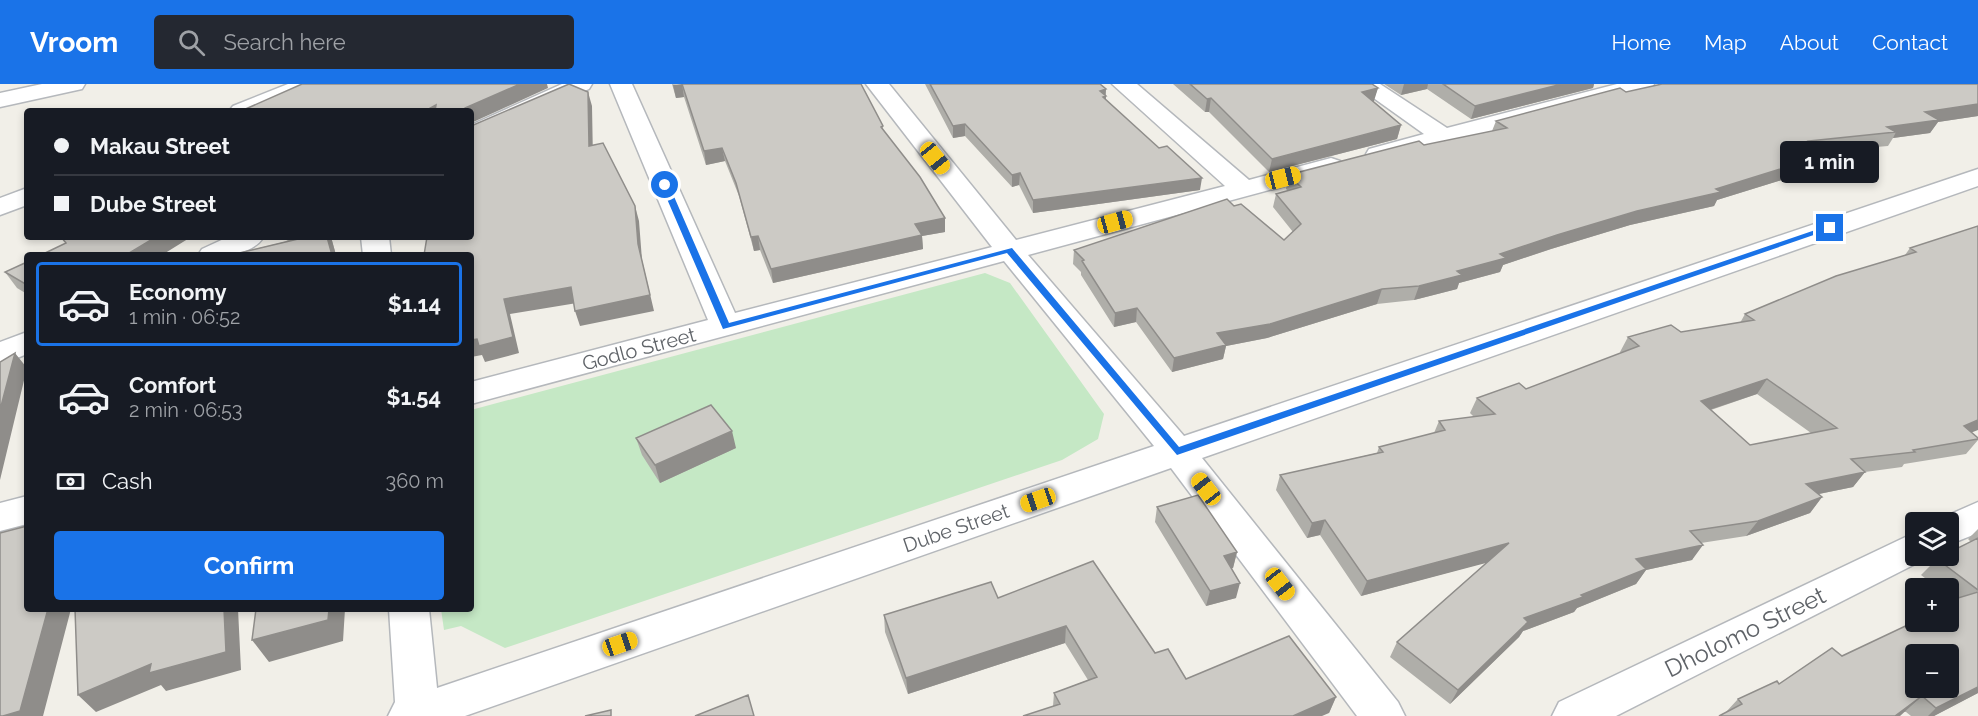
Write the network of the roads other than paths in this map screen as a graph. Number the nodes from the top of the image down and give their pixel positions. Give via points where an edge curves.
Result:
1 (74, 84) edge
2 (308, 84) edge
3 (581, 84) edge
4 (621, 84) edge
5 (877, 84) edge
6 (1123, 84) edge
7 (1365, 84) edge
8 (1627, 86) edge
9 (0, 100) edge
10 (248, 108) edge
11 (474, 133) edge
12 (1444, 137) junction
13 (1978, 177) edge
14 (1243, 188) junction
15 (24, 197) edge
16 (0, 207) edge
17 (244, 240) edge
18 (1009, 250) junction
19 (218, 252) edge
20 (726, 327) junction
21 (24, 343) edge
22 (0, 355) edge
23 (474, 392) edge
24 (1177, 451) junction
25 (24, 511) edge
26 (1978, 516) edge
27 (0, 517) edge
28 (1959, 526) edge
29 (1905, 552) edge
30 (409, 612) edge
31 (415, 715) edge
32 (1383, 716) edge
33 (1574, 716) edge

1 - 9 street
2 - 10 street
3 - 11 street
4 - 20 street
5 - 18 street
6 - 14 street
7 - 12 street
8 - 12 street, Godlo Street
12 - 14 street, Godlo Street
13 - 24 street, Dube Street
14 - 18 street, Godlo Street
15 - 16 street
17 - 19 street
18 - 20 street, Godlo Street
18 - 24 street
20 - 23 street, Godlo Street
21 - 22 street
24 - 31 street, Dube Street
24 - 32 street
25 - 27 street
26 - 28 street
29 - 33 street, Dholomo Street
30 - 31 street

